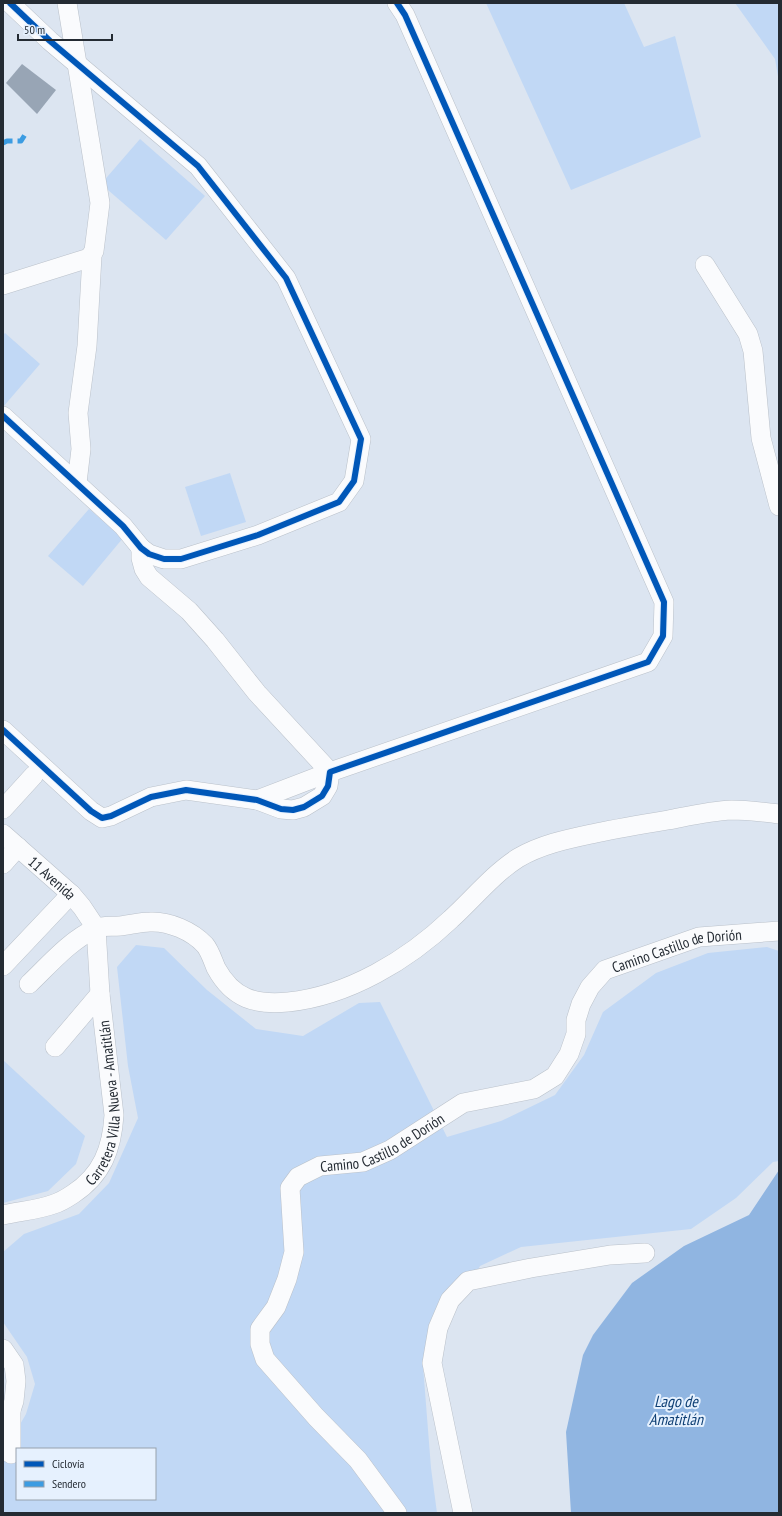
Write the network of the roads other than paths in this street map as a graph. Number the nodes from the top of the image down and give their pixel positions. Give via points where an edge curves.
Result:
1 (10, 3) edge
2 (68, 3) edge
3 (397, 3) edge
4 (78, 64) junction
5 (92, 256) junction
6 (704, 265) dead end
7 (3, 285) edge
8 (3, 416) edge
9 (77, 483) junction
10 (779, 506) edge
11 (141, 548) junction
12 (3, 730) edge
13 (330, 772) junction
14 (34, 775) dead end
15 (3, 809) edge
16 (779, 814) edge
17 (3, 834) edge
18 (18, 847) junction
19 (3, 864) edge
20 (71, 894) junction
21 (96, 928) junction
22 (779, 931) edge
23 (3, 966) edge
24 (29, 984) dead end
25 (100, 994) junction
26 (55, 1047) dead end
27 (3, 1215) edge
28 (645, 1254) dead end
29 (3, 1349) edge
30 (7, 1414) edge
31 (11, 1454) dead end
32 (397, 1513) edge
33 (463, 1513) edge

1 - 4 street
2 - 4 street
3 - 13 street via 405,15 664,602 664,636 648,662
4 - 5 street via 100,203
4 - 11 street via 198,166 286,278 361,439 354,481 339,502 258,535 181,559 164,559
5 - 7 street
5 - 9 street via 87,346 78,412 81,449
6 - 10 street via 751,342 762,438
8 - 9 street
9 - 11 street via 123,526
11 - 13 street via 144,569 149,576 189,611 256,693
12 - 13 street via 85,806 102,818 151,797 186,790 257,800 281,809 293,810 304,807 322,796 328,786
14 - 15 street
16 - 21 street via 732,810 714,812 568,839 538,848 506,866 450,922 394,963 339,991 288,1002 257,1001 238,995 223,979 206,946 188,932 176,927 150,922
17 - 18 street, 11 Avenida
18 - 19 street
18 - 20 street, 11 Avenida
20 - 21 street, 11 Avenida
20 - 23 street
21 - 24 street via 70,945
21 - 25 street, Carretera Villa Nueva - Amatitlán
22 - 32 street, Camino Castillo de Dorión via 699,937 605,970 581,1004 576,1020 576,1034 569,1054 555,1076 534,1089 463,1103 390,1150 363,1162 320,1166 298,1177 290,1188 294,1252 276,1307 260,1329 260,1344 265,1359 358,1460
25 - 26 street
25 - 27 street, Carretera Villa Nueva - Amatitlán via 114,1116 109,1150 98,1171 65,1199 55,1204
28 - 33 street via 603,1256 468,1281 450,1300 438,1328 432,1363
29 - 30 street via 14,1366 16,1381 14,1401
30 - 31 street

